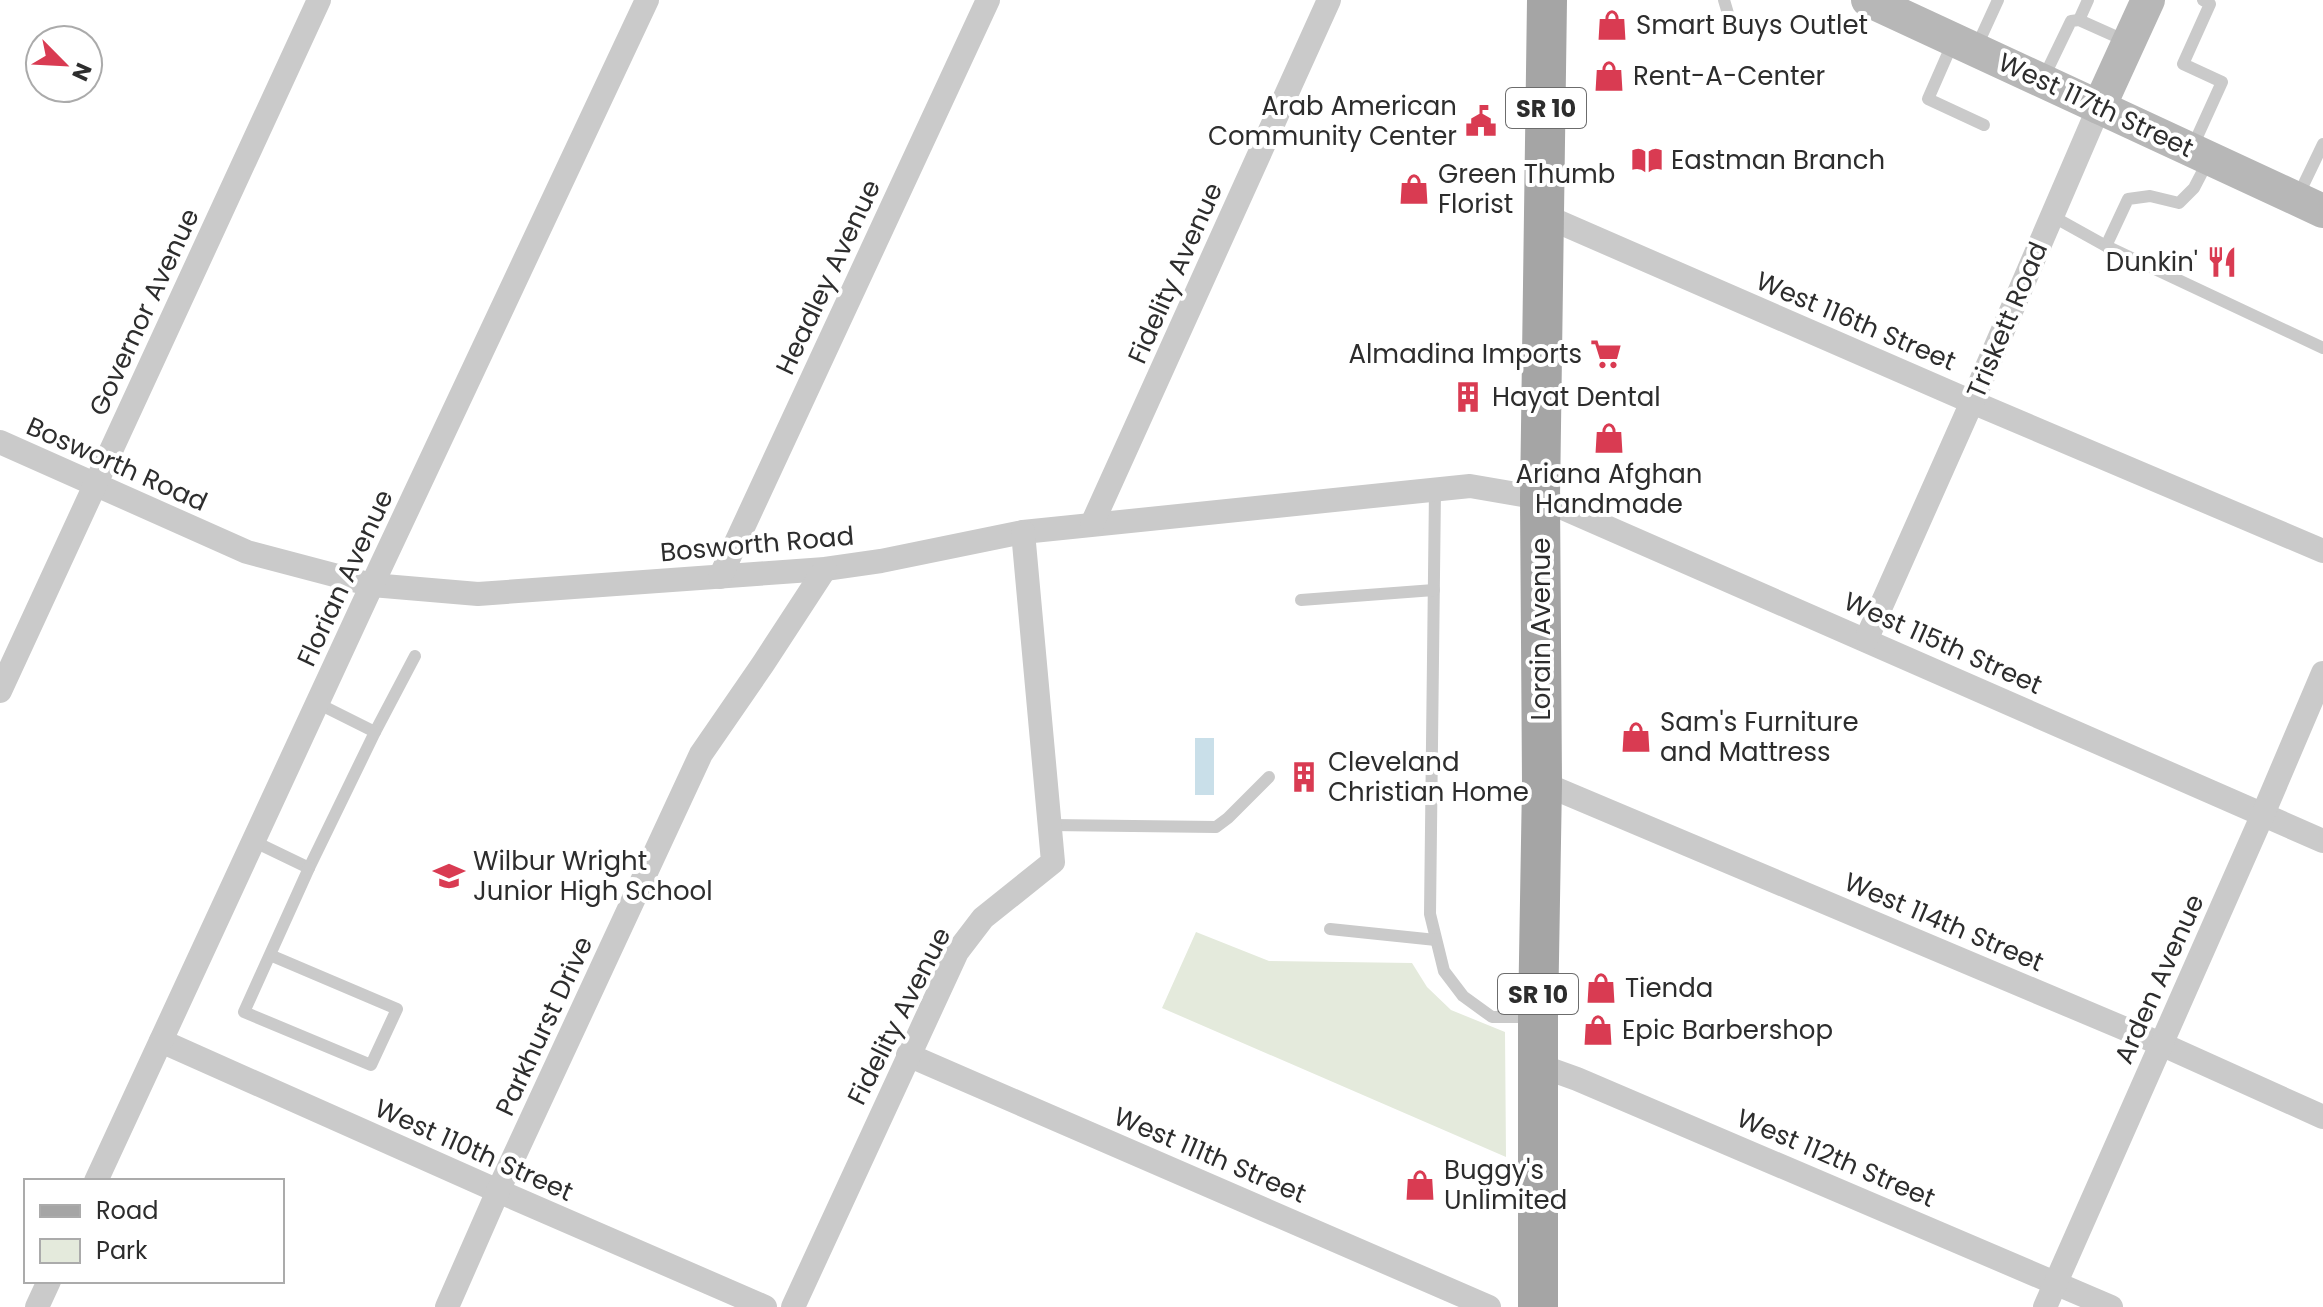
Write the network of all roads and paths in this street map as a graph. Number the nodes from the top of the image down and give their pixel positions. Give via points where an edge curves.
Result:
1 (319, 0) edge
2 (647, 0) edge
3 (988, 0) edge
4 (1329, 0) edge
5 (1547, 0) edge
6 (1724, 0) edge
7 (1868, 0) edge
8 (1998, 0) edge
9 (2088, 0) edge
10 (2148, 0) edge
11 (2203, 0) edge
12 (1729, 17) dead end
13 (2079, 20) junction
14 (2129, 42) junction
15 (1965, 44) junction
16 (2042, 81) junction
17 (2099, 107) junction
18 (1984, 125) dead end
19 (2323, 144) edge
20 (2201, 154) junction
21 (2310, 204) edge
22 (1545, 216) junction
23 (2052, 216) junction
24 (2106, 246) junction
25 (2323, 348) edge
26 (1972, 402) junction
27 (0, 442) edge
28 (95, 485) junction
29 (1435, 490) junction
30 (1540, 498) junction
31 (1092, 524) junction
32 (1023, 532) junction
33 (2323, 551) edge
34 (825, 569) junction
35 (720, 577) junction
36 (372, 585) junction
37 (1434, 590) junction
38 (1301, 600) dead end
39 (1866, 640) junction
40 (415, 656) dead end
41 (2323, 673) edge
42 (0, 691) edge
43 (317, 703) junction
44 (375, 732) junction
45 (1269, 777) dead end
46 (1542, 783) junction
47 (2263, 814) junction
48 (1050, 825) junction
49 (253, 841) junction
50 (2323, 841) edge
51 (309, 868) junction
52 (1330, 929) dead end
53 (1436, 940) junction
54 (270, 955) junction
55 (1538, 1017) junction
56 (161, 1041) junction
57 (2161, 1044) junction
58 (908, 1055) junction
59 (1538, 1065) junction
60 (2323, 1117) edge
61 (97, 1179) edge
62 (498, 1191) junction
63 (2055, 1282) junction
64 (48, 1283) edge
65 (713, 1297) edge
66 (37, 1307) edge
67 (447, 1307) edge
68 (765, 1307) edge
69 (793, 1307) edge
70 (1489, 1307) edge
71 (1538, 1307) edge
72 (2045, 1307) edge
73 (2111, 1307) edge

1 - 28 street, Governor Avenue
2 - 36 street, Florian Avenue
3 - 35 street, Headley Avenue
4 - 31 street, Fidelity Avenue
5 - 22 main road, Lorain Avenue / SR 10
6 - 12 lane
7 - 15 main road, West 117th Street
8 - 15 lane
9 - 13 lane
10 - 14 main road, Triskett Road
11 - 20 lane via 2210,4 2183,64 2222,82
13 - 14 lane
13 - 16 lane via 2071,21
14 - 17 main road, Triskett Road
15 - 16 main road, West 117th Street
15 - 18 lane via 1928,99
16 - 17 main road, West 117th Street
17 - 20 main road, West 117th Street
17 - 23 street, Triskett Road
19 - 21 lane
20 - 21 main road, West 117th Street
20 - 24 lane via 2194,188 2179,203 2150,196 2128,199
22 - 26 street, West 116th Street
22 - 30 main road, Lorain Avenue / SR 10
23 - 24 lane
23 - 26 street, Triskett Road
24 - 25 lane
26 - 33 street, West 116th Street
26 - 39 street, Triskett Road
27 - 28 street, Bosworth Road
28 - 36 street, Bosworth Road via 247,552
28 - 42 street, Governor Avenue
29 - 30 street, Bosworth Road via 1470,486
29 - 31 street, Bosworth Road
29 - 37 lane
30 - 39 street, West 115th Street
30 - 46 main road, Lorain Avenue / SR 10
31 - 32 street, Bosworth Road
32 - 34 street, Bosworth Road
32 - 48 street, Fidelity Avenue
34 - 35 street, Bosworth Road
34 - 62 street, Parkhurst Drive via 701,754
35 - 36 street, Bosworth Road via 478,594
36 - 43 street, Florian Avenue
37 - 38 lane
37 - 53 lane via 1430,914
39 - 47 street, West 115th Street
40 - 44 lane
41 - 47 street, Arden Avenue
43 - 44 lane
43 - 49 street, Florian Avenue
44 - 51 lane
45 - 48 lane via 1216,827
46 - 55 main road, Lorain Avenue / SR 10
46 - 57 street, West 114th Street
47 - 50 street, West 115th Street
47 - 57 street, Arden Avenue
48 - 58 street, Fidelity Avenue via 1053,862 983,918 957,952
49 - 51 lane
49 - 56 street, Florian Avenue
51 - 54 lane
52 - 53 lane
53 - 55 lane via 1444,971 1463,996 1492,1017
54 - 54 lane via 244,1012 371,1065 397,1009
55 - 59 main road, Lorain Avenue / SR 10
56 - 61 street, Florian Avenue
56 - 62 street, West 110th Street
57 - 60 street, West 114th Street
57 - 63 street, Arden Avenue
58 - 69 street, Fidelity Avenue
58 - 70 street, West 111th Street
59 - 63 street, West 112th Street
59 - 71 main road, Lorain Avenue / SR 10
62 - 65 street, West 110th Street
62 - 67 street, Parkhurst Drive
63 - 72 street, Arden Avenue
63 - 73 street, West 112th Street
64 - 66 street
65 - 68 street, West 110th Street

